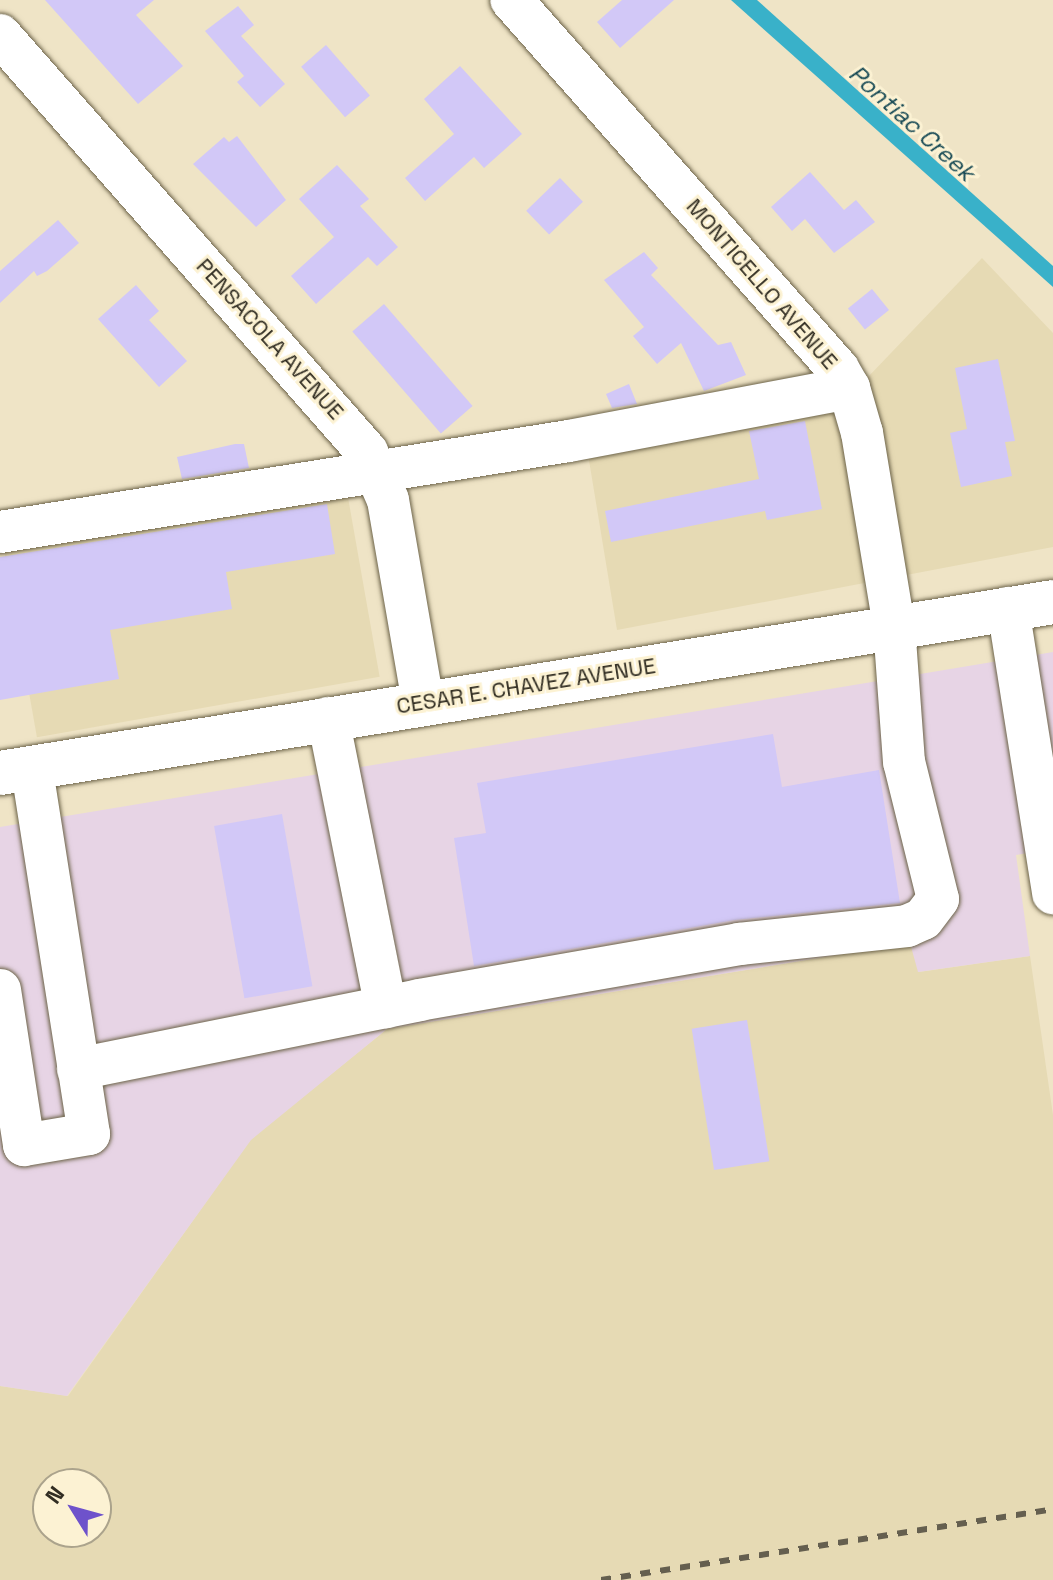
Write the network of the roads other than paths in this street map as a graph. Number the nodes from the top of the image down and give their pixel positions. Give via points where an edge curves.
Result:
1 (511, 0) edge
2 (0, 35) edge
3 (849, 388) junction
4 (378, 470) junction
5 (0, 532) edge
6 (1053, 602) edge
7 (1008, 608) junction
8 (894, 626) junction
9 (423, 703) junction
10 (328, 718) junction
11 (16, 770) edge
12 (1053, 893) edge
13 (0, 990) edge
14 (386, 1007) junction
15 (78, 1069) junction

1 - 3 street, MONTICELLO AVENUE via 838,369
2 - 4 street, PENSACOLA AVENUE via 355,436
3 - 4 street
3 - 8 street, MONTICELLO AVENUE via 862,433
4 - 5 street
4 - 9 street, PENSACOLA AVENUE
6 - 7 main road, CESAR E. CHAVEZ AVENUE
7 - 8 main road, CESAR E. CHAVEZ AVENUE
7 - 12 street
8 - 9 main road, CESAR E. CHAVEZ AVENUE
8 - 14 street, MONTICELLO AVENUE via 904,762 938,899 923,919 907,926 739,944
9 - 10 main road, CESAR E. CHAVEZ AVENUE
10 - 11 main road, CESAR E. CHAVEZ AVENUE
10 - 14 street
11 - 15 street
13 - 15 street via 24,1145 89,1134
14 - 15 street

